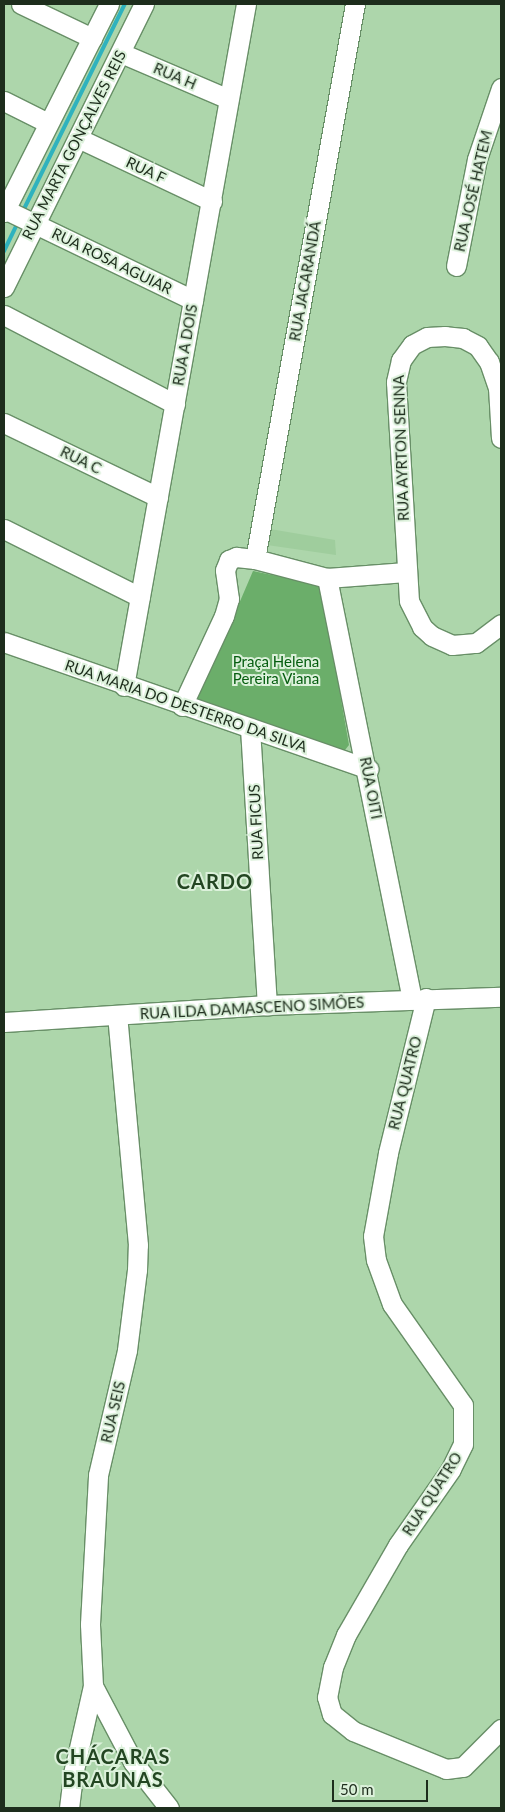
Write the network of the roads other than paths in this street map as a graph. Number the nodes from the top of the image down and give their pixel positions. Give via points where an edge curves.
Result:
1 (21, 4) edge
2 (109, 4) edge
3 (144, 4) edge
4 (355, 4) edge
5 (244, 5) edge
6 (92, 38) junction
7 (121, 53) junction
8 (501, 88) edge
9 (229, 99) junction
10 (4, 101) edge
11 (46, 122) junction
12 (80, 139) junction
13 (212, 200) junction
14 (4, 210) edge
15 (33, 224) junction
16 (456, 266) dead end
17 (4, 287) edge
18 (193, 300) junction
19 (4, 315) edge
20 (175, 404) junction
21 (4, 423) edge
22 (501, 438) edge
23 (158, 496) junction
24 (4, 528) edge
25 (255, 559) junction
26 (406, 572) junction
27 (327, 578) junction
28 (140, 597) junction
29 (501, 624) edge
30 (4, 642) edge
31 (124, 686) junction
32 (182, 706) junction
33 (250, 728) junction
34 (368, 769) junction
35 (501, 997) edge
36 (419, 999) junction
37 (267, 1005) junction
38 (117, 1016) junction
39 (4, 1022) edge
40 (93, 1686) junction
41 (501, 1729) edge
42 (69, 1808) edge
43 (169, 1808) edge

1 - 6 street
2 - 6 street
3 - 7 street, RUA MARTA GONÇALVES REIS
4 - 25 street, RUA JACARANDÁ
5 - 9 street, RUA A DOIS
6 - 11 street
7 - 9 street, RUA H
7 - 12 street, RUA MARTA GONÇALVES REIS
8 - 16 street, RUA JOSÉ HATEM via 477,159
9 - 13 street, RUA A DOIS
10 - 11 street
11 - 14 street
12 - 13 street, RUA F
12 - 15 street, RUA MARTA GONÇALVES REIS
13 - 18 street, RUA A DOIS
14 - 15 street, RUA ROSA AGUIAR
15 - 17 street, RUA MARTA GONÇALVES REIS
15 - 18 street, RUA ROSA AGUIAR
18 - 20 street, RUA A DOIS
19 - 20 street
20 - 23 street, RUA A DOIS
21 - 23 street, RUA C
22 - 26 street, RUA AYRTON SENNA via 498,388 489,362 478,346 463,338 445,336 428,337 412,345 401,360 396,382
23 - 28 street, RUA A DOIS
24 - 28 street
25 - 27 street
25 - 32 street via 236,557 226,566 229,599 224,616
26 - 27 street
26 - 29 street, RUA AYRTON SENNA via 409,600 422,627 432,636 452,645 476,642
27 - 34 street, RUA OITI
28 - 31 street, RUA A DOIS
30 - 31 street, RUA MARIA DO DESTERRO DA SILVA
31 - 32 street, RUA MARIA DO DESTERRO DA SILVA
32 - 33 street, RUA MARIA DO DESTERRO DA SILVA
33 - 34 street, RUA MARIA DO DESTERRO DA SILVA
33 - 37 street, RUA FICUS
34 - 36 street, RUA OITI
35 - 36 street, RUA ILDA DAMASCENO SIMÔES
36 - 37 street, RUA ILDA DAMASCENO SIMÔES
36 - 41 street, RUA QUATRO via 373,1236 376,1260 392,1304 463,1405 463,1444 451,1469 398,1545 346,1635 332,1667 326,1697 332,1714 353,1731 446,1769 463,1767
37 - 38 street, RUA ILDA DAMASCENO SIMÔES
38 - 39 street, RUA ILDA DAMASCENO SIMÔES
38 - 40 street, RUA SEIS via 137,1238 137,1270 127,1350 98,1475 90,1624
40 - 42 street, RUA SEIS
40 - 43 street via 133,1762

